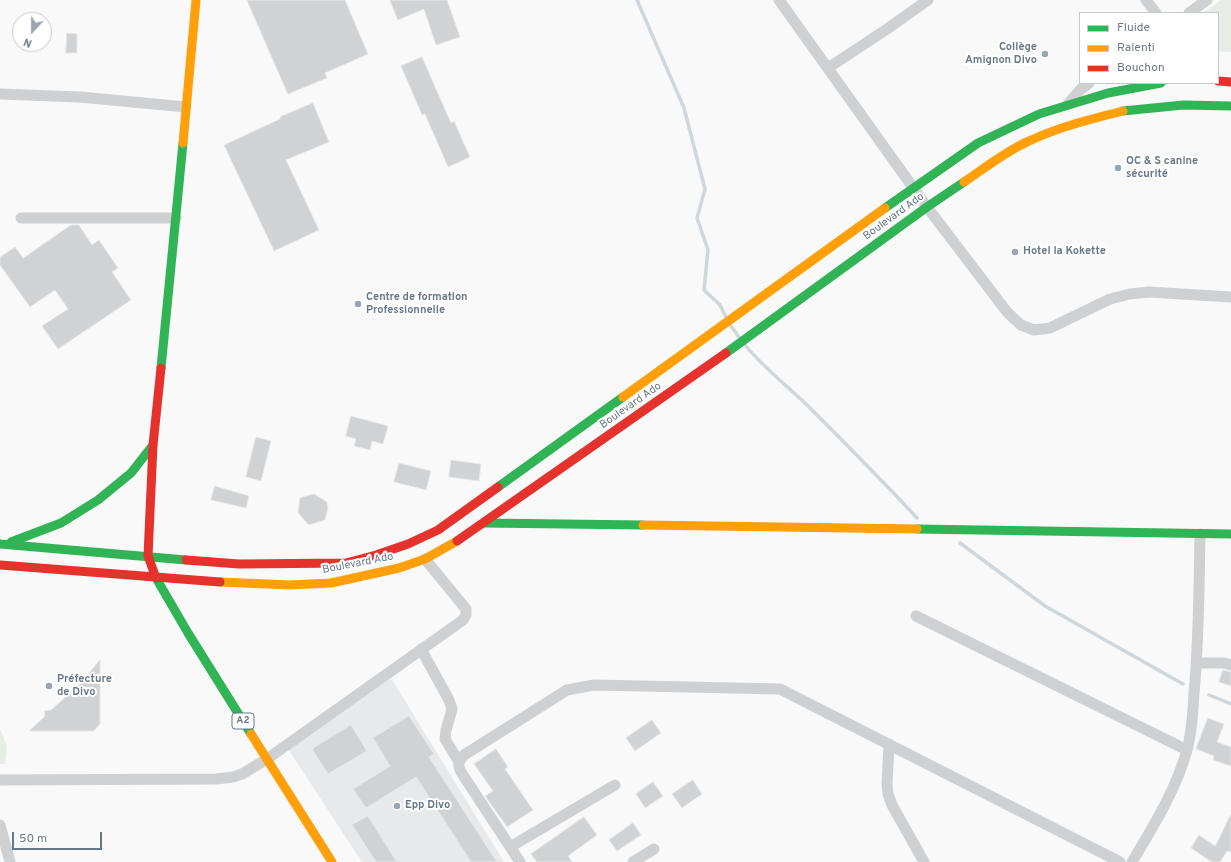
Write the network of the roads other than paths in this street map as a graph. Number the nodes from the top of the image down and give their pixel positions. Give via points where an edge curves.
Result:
1 (196, 0) edge
2 (779, 0) edge
3 (928, 0) edge
4 (1146, 0) edge
5 (1207, 0) edge
6 (1155, 12) edge
7 (1190, 12) edge
8 (828, 68) junction
9 (1219, 81) edge
10 (1231, 82) edge
11 (1088, 84) edge
12 (1151, 84) edge
13 (0, 94) edge
14 (1066, 106) junction
15 (1231, 106) edge
16 (186, 107) junction
17 (913, 188) junction
18 (927, 207) junction
19 (21, 218) dead end
20 (176, 218) junction
21 (1231, 297) edge
22 (153, 445) junction
23 (484, 522) junction
24 (1200, 534) junction
25 (1231, 534) edge
26 (3, 544) edge
27 (148, 556) junction
28 (425, 559) junction
29 (0, 565) edge
30 (156, 578) junction
31 (916, 616) dead end
32 (421, 649) junction
33 (1197, 663) junction
34 (1231, 665) edge
35 (889, 744) junction
36 (1187, 750) junction
37 (267, 759) junction
38 (459, 762) junction
39 (0, 780) edge
40 (615, 785) dead end
41 (0, 825) edge
42 (510, 847) junction
43 (654, 849) dead end
44 (10, 862) edge
45 (332, 862) edge
46 (520, 862) edge
47 (633, 862) edge
48 (924, 862) edge
49 (1120, 862) edge
50 (1132, 862) edge

1 - 16 main road
2 - 8 street
3 - 8 street
4 - 6 street
5 - 7 street
8 - 17 street
9 - 10 main road
11 - 14 street
12 - 14 main road, Boulevard Ado via 1108,93
13 - 16 street via 80,97
14 - 17 main road, Boulevard Ado via 1039,114 978,143
15 - 18 main road, Boulevard Ado via 1183,105 1127,110 1074,124 1028,141
16 - 20 main road
17 - 18 street
17 - 27 main road, Boulevard Ado via 438,530 408,544 346,563 239,564
18 - 21 street via 1007,312 1021,325 1034,330 1050,328 1110,300 1130,294 1149,292
18 - 23 main road, Boulevard Ado via 738,345
19 - 20 street
20 - 22 main road
22 - 26 main road via 131,473 98,500 61,523
22 - 27 main road
23 - 24 main road
23 - 28 main road, Boulevard Ado
24 - 25 main road
24 - 33 street
26 - 27 main road, Boulevard Ado
27 - 30 main road
28 - 30 main road, Boulevard Ado via 399,568 331,583 271,584
28 - 32 street via 466,609 466,615 463,620
29 - 30 main road, Boulevard Ado
30 - 37 main road, A2
31 - 36 street
32 - 37 street
32 - 38 street via 449,700 452,709 445,739
33 - 34 street
33 - 36 street
35 - 38 street via 780,689 594,685 567,690 464,755
35 - 48 street via 888,794
35 - 49 street
36 - 50 street via 1160,815
37 - 39 street via 242,774 216,779
37 - 45 main road, A2
38 - 42 street via 461,772
40 - 42 street
41 - 44 street
42 - 46 street
43 - 47 street

